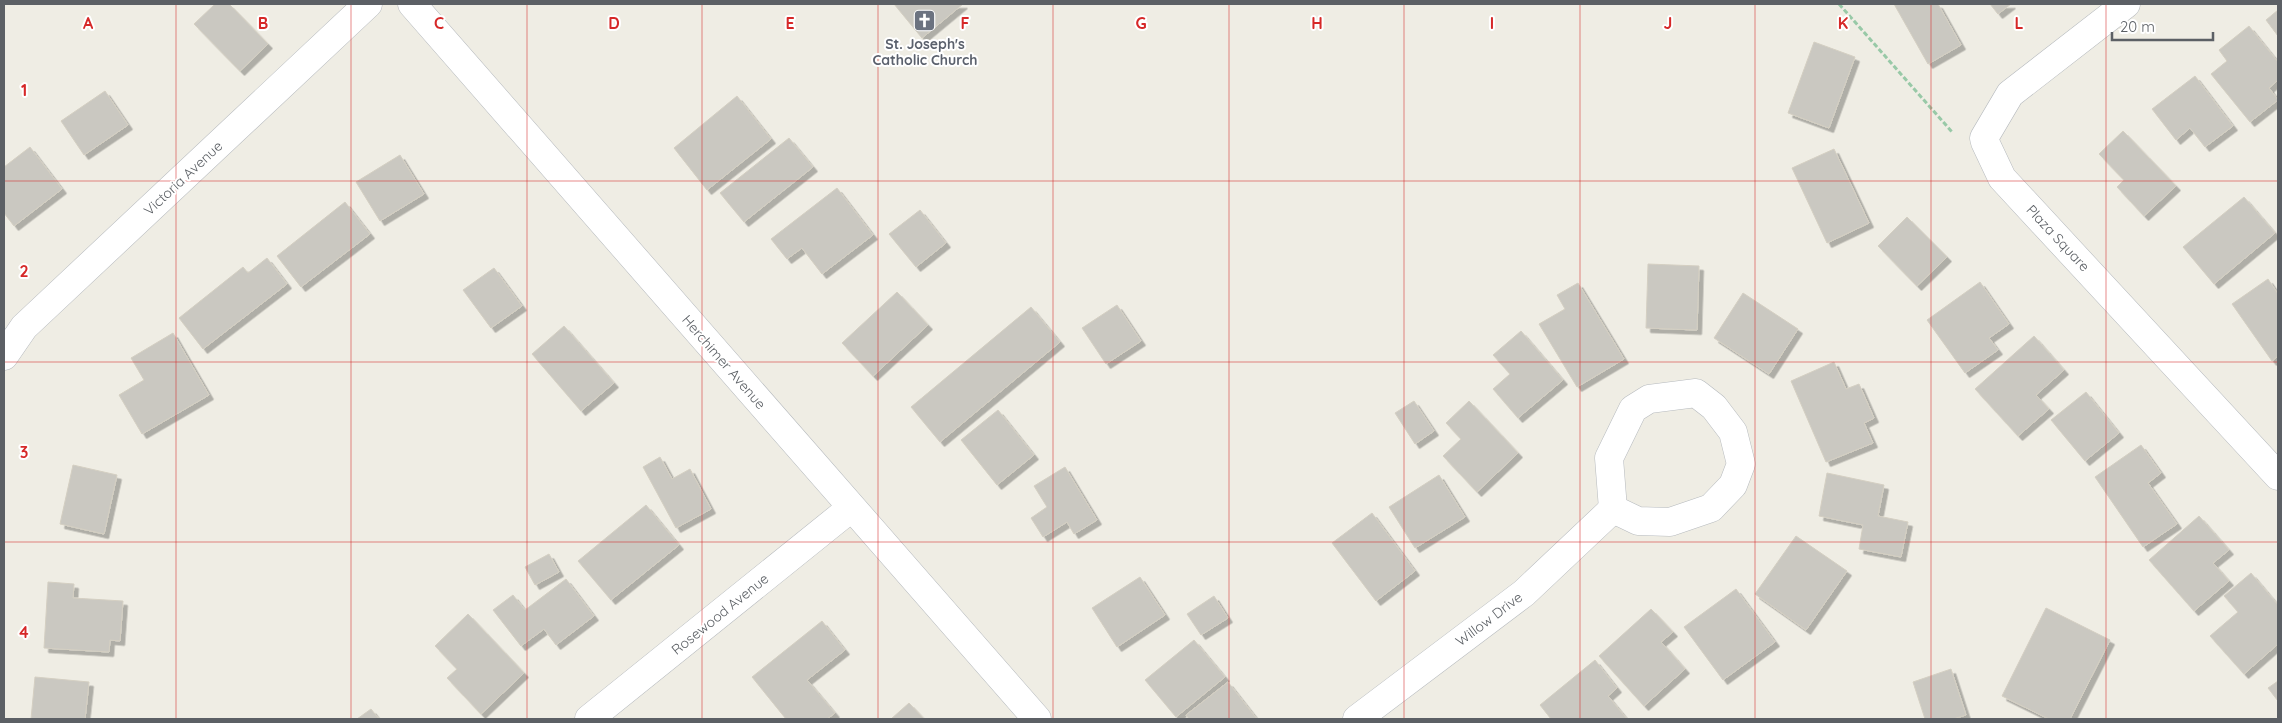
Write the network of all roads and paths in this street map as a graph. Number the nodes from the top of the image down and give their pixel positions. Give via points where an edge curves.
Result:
1 (368, 4) edge
2 (412, 4) edge
3 (1839, 4) edge
4 (2126, 4) edge
5 (1985, 142) junction
6 (4, 356) edge
7 (2278, 476) edge
8 (851, 508) junction
9 (1613, 509) junction
10 (589, 719) edge
11 (1037, 719) edge
12 (1356, 719) edge

1 - 6 street, Victoria Avenue via 24,327
2 - 8 street, Herchimer Avenue
3 - 5 path via 1954,134
4 - 5 street via 2010,94 1984,138
5 - 7 street, Plaza Square via 2002,178
8 - 10 street, Rosewood Avenue
8 - 11 street, Herchimer Avenue
9 - 9 street via 1638,521 1670,522 1711,508 1733,485 1741,464 1733,432 1714,407 1696,393 1649,399 1633,409 1609,458
9 - 12 street, Willow Drive via 1524,593

